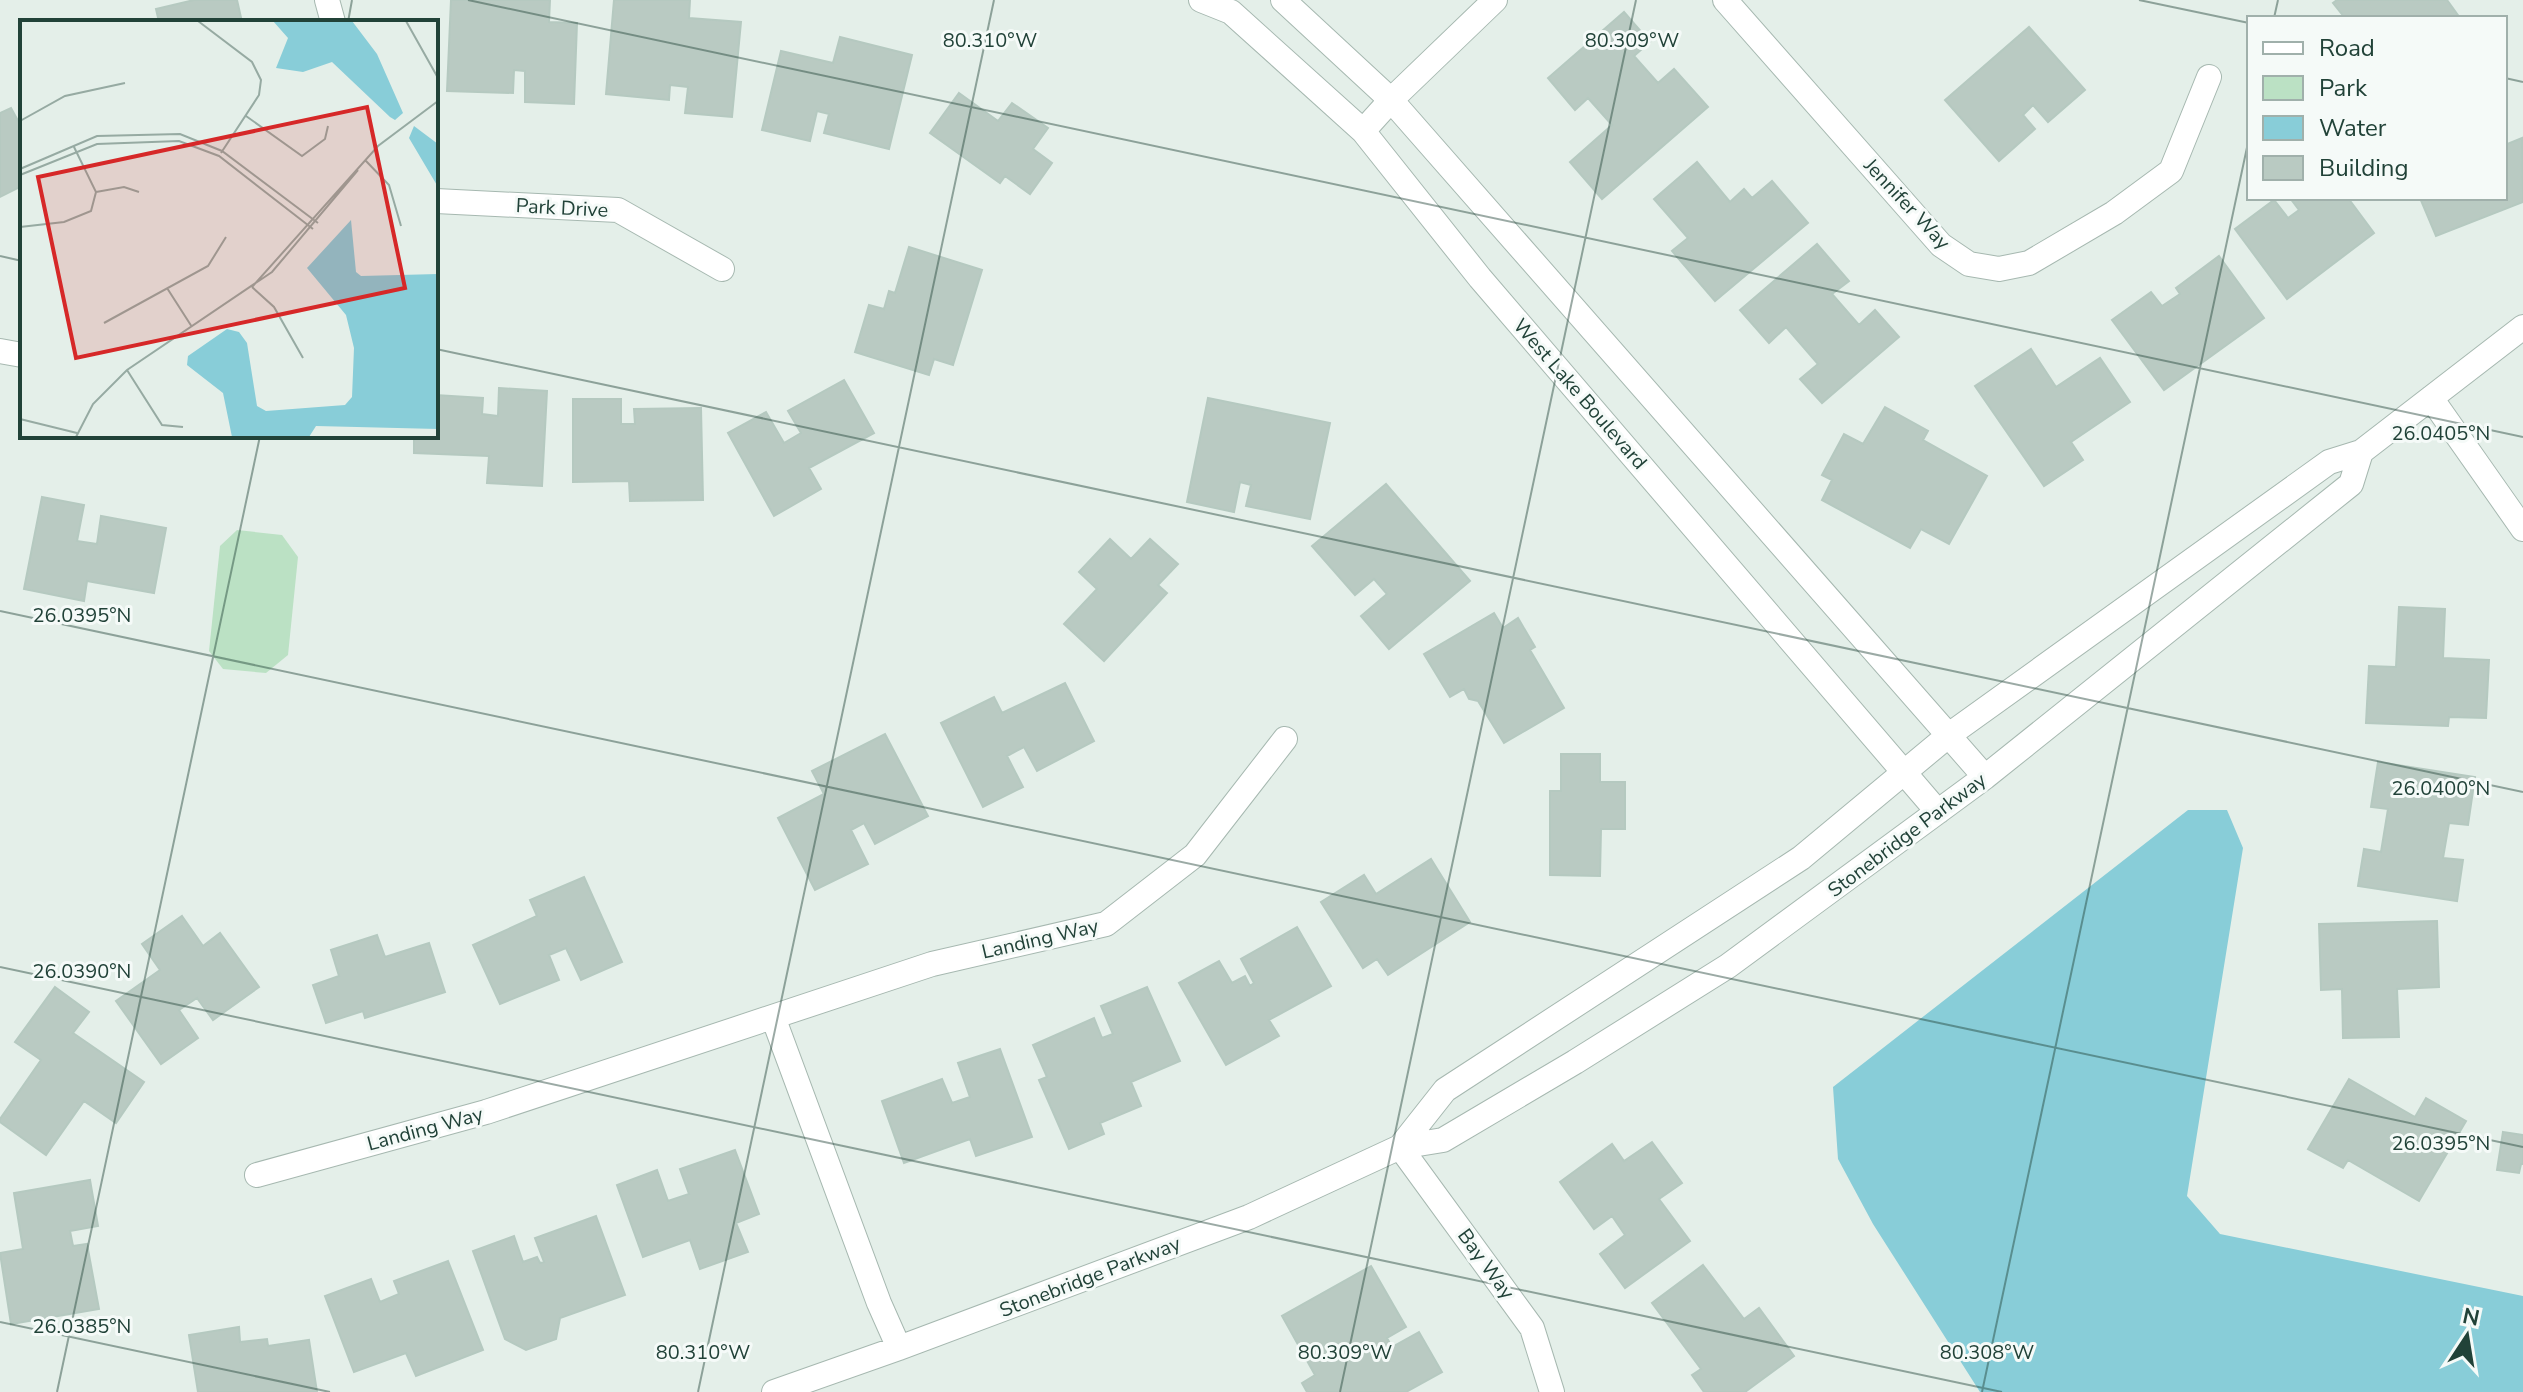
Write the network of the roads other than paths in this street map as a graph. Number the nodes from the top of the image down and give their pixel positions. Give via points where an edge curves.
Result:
1 (327, 0) edge
2 (1201, 0) edge
3 (1283, 0) edge
4 (1495, 0) edge
5 (1725, 0) edge
6 (332, 20) edge
7 (2209, 77) dead end
8 (1391, 100) junction
9 (1363, 131) junction
10 (438, 201) edge
11 (722, 269) dead end
12 (2523, 327) edge
13 (0, 351) edge
14 (20, 355) edge
15 (2431, 398) junction
16 (2361, 452) junction
17 (2523, 529) edge
18 (1949, 735) junction
19 (1285, 739) dead end
20 (1904, 772) junction
21 (1985, 777) junction
22 (1938, 812) junction
23 (773, 1017) junction
24 (1400, 1147) junction
25 (257, 1175) dead end
26 (899, 1348) junction
27 (774, 1392) edge
28 (1552, 1392) edge

1 - 6 street
2 - 9 street, West Lake Boulevard via 1231,12
3 - 8 street
4 - 8 street
5 - 7 street, Jennifer Way via 1941,245 1969,264 1999,269 2029,263 2114,213 2171,171
8 - 9 street
8 - 18 street
9 - 20 street, West Lake Boulevard via 1480,278
10 - 11 street, Park Drive via 618,210
12 - 15 street, Stonebridge Parkway
13 - 14 street
15 - 16 street, Stonebridge Parkway
15 - 17 street
16 - 18 street, Stonebridge Parkway via 2329,462
16 - 21 street, Stonebridge Parkway via 2351,484
18 - 20 street, Stonebridge Parkway
18 - 21 street
19 - 23 street, Landing Way via 1195,855 1106,924 932,964
20 - 22 street, West Lake Boulevard
20 - 24 street, Stonebridge Parkway via 1801,858 1445,1090
21 - 22 street, Stonebridge Parkway
22 - 24 street, Stonebridge Parkway via 1728,966 1575,1062 1443,1140
23 - 25 street, Landing Way via 486,1112
23 - 26 street
24 - 26 street, Stonebridge Parkway via 1249,1217
24 - 28 street, Bay Way via 1532,1328
26 - 27 street, Stonebridge Parkway

